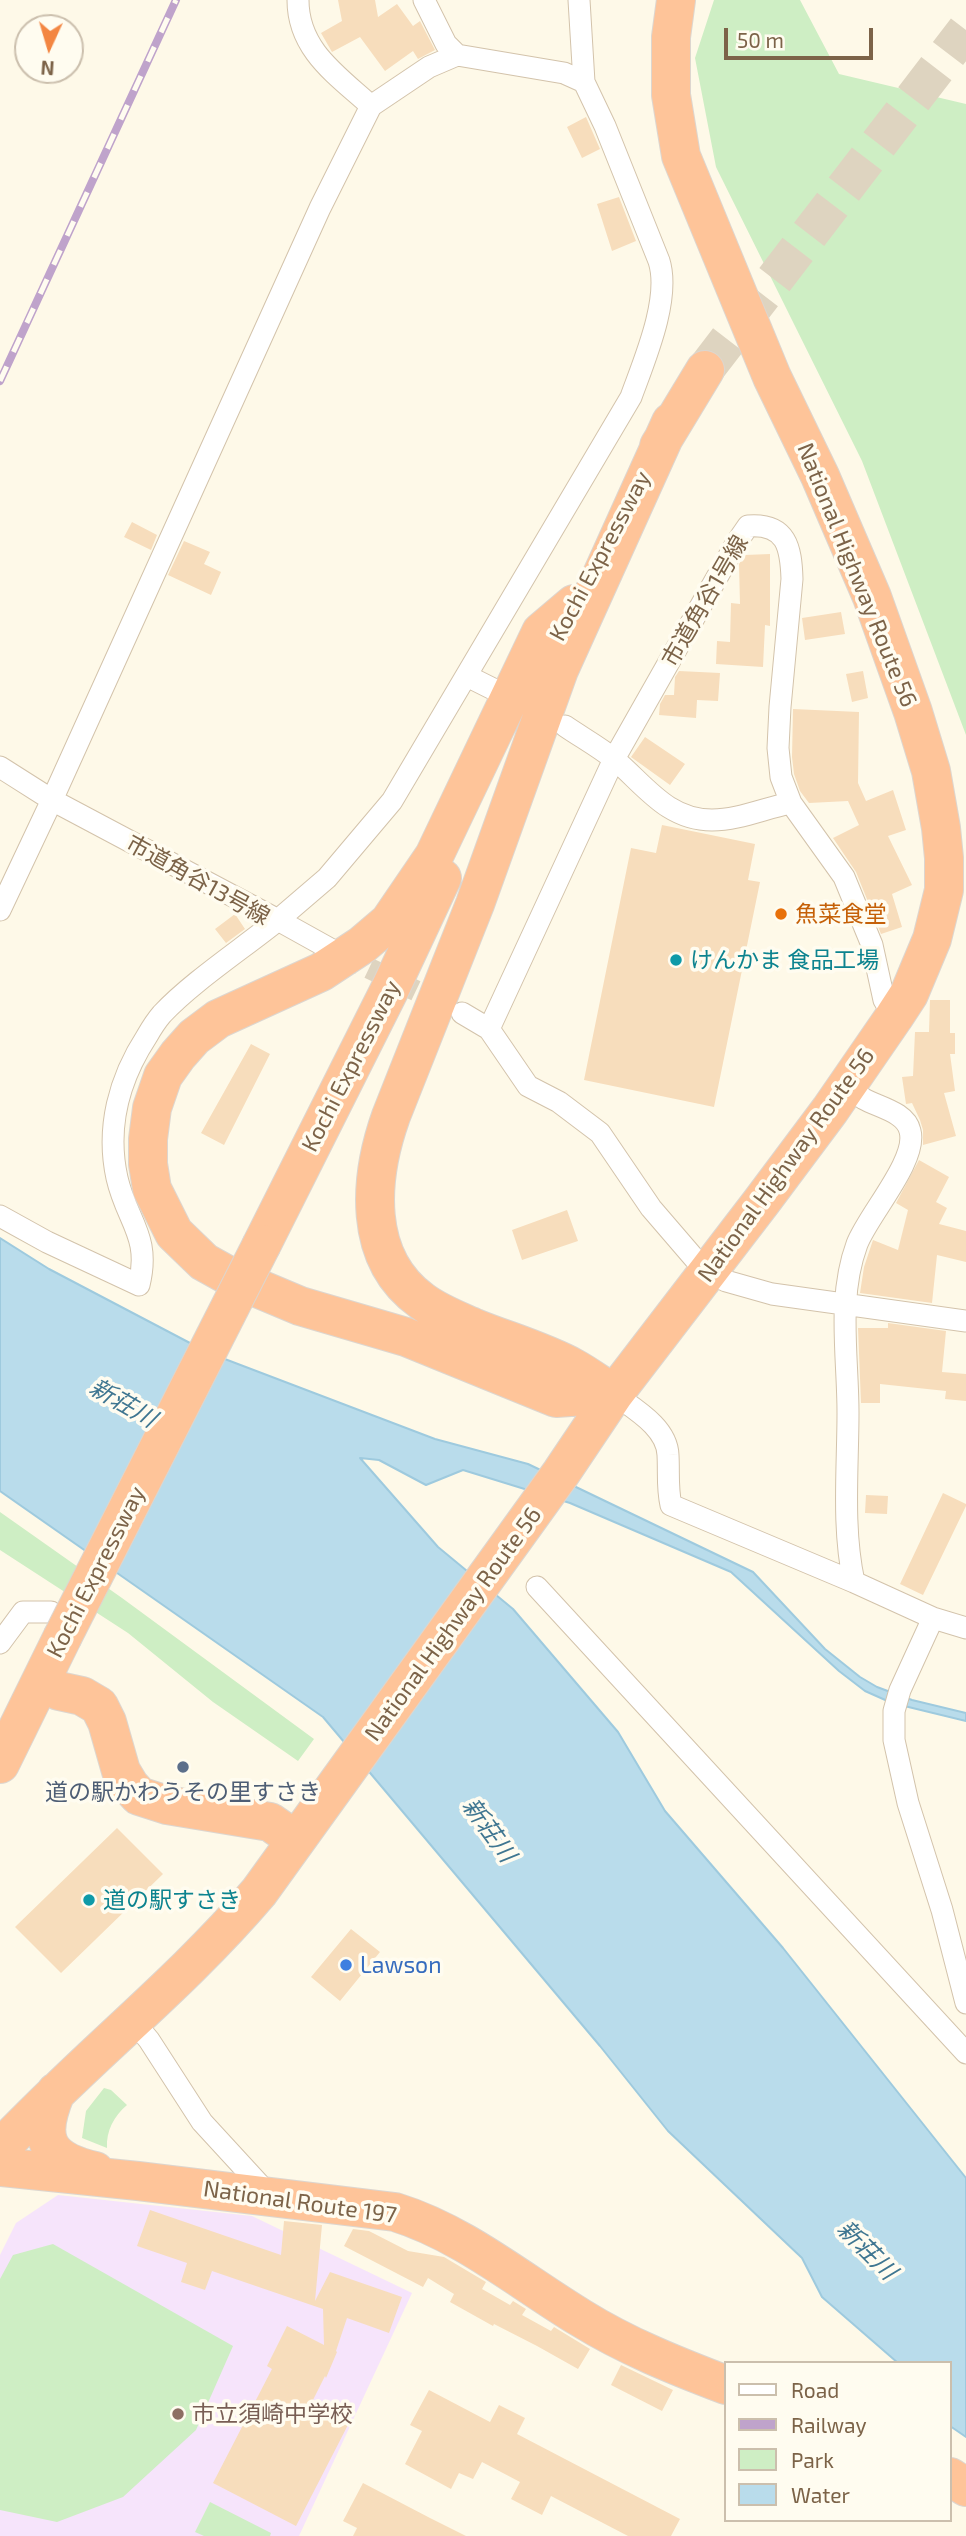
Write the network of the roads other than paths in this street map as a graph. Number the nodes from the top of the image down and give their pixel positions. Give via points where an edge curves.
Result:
1 (298, 0) edge
2 (424, 0) edge
3 (579, 0) edge
4 (676, 0) edge
5 (457, 55) junction
6 (584, 82) junction
7 (371, 106) junction
8 (705, 370) tunnel mouth
9 (671, 422) junction
10 (574, 604) junction
11 (467, 676) junction
12 (495, 690) dead end
13 (565, 726) dead end
14 (614, 759) junction
15 (0, 767) edge
16 (52, 800) junction
17 (791, 803) junction
18 (0, 910) edge
19 (278, 920) junction
20 (332, 950) tunnel mouth
21 (462, 1013) tunnel mouth
22 (894, 1017) junction
23 (489, 1029) junction
24 (847, 1086) junction
25 (0, 1216) edge
26 (708, 1271) junction
27 (845, 1306) junction
28 (966, 1321) edge
29 (614, 1394) junction
30 (855, 1582) junction
31 (537, 1587) dead end
32 (933, 1618) junction
33 (56, 1625) junction
34 (966, 1628) edge
35 (0, 1643) edge
36 (59, 1691) dead end
37 (0, 1763) edge
38 (297, 1839) junction
39 (966, 2003) edge
40 (134, 2022) junction
41 (966, 2053) edge
42 (56, 2092) junction
43 (0, 2148) edge
44 (0, 2167) edge
45 (138, 2181) junction
46 (271, 2197) junction
47 (724, 2384) edge

1 - 7 street via 300,24 313,51
2 - 5 street via 446,44
3 - 6 street
4 - 22 highway, National Highway Route 56 via 671,94 681,156 772,377 872,597 930,771 944,858 944,890 932,939
5 - 6 street via 564,73
5 - 7 street via 429,67
6 - 11 street via 659,261 663,290 631,397
7 - 16 street via 320,208
8 - 9 highway, Kochi Expressway
9 - 10 highway, Kochi Expressway
9 - 29 highway via 559,670 475,904 381,1143 374,1195 381,1247 403,1284 421,1300 572,1367
10 - 29 highway via 541,632 434,856 389,922 321,972 218,1019 194,1037 163,1076 152,1108 148,1164 152,1189 174,1233 204,1262 231,1277 300,1306 406,1337 556,1398
10 - 33 highway, Kochi Expressway, bridge via 262,1244
11 - 12 street
11 - 19 street via 392,801 327,878
13 - 14 street
14 - 17 street via 654,798 687,816 730,818
14 - 17 street, 市道角谷1号線 via 737,542 748,526 762,525 780,534 789,544 792,558 778,748 781,777
14 - 23 street, 市道角谷1号線
15 - 16 street, 市道角谷13号線
16 - 18 street
16 - 19 street, 市道角谷13号線
17 - 22 street, 市道角谷1号線 via 844,877 872,945 884,1000
19 - 20 street
19 - 25 street, 市道角谷13号線 via 161,1015 122,1084 114,1119 113,1157 120,1193 142,1242 139,1285
21 - 23 street
22 - 24 highway, National Highway Route 56
23 - 26 street via 528,1086 559,1102 600,1133 651,1208
24 - 26 highway, National Highway Route 56
24 - 27 street via 902,1118 908,1124 911,1144 858,1241
26 - 27 street via 772,1294
26 - 29 highway, National Highway Route 56
27 - 28 street
27 - 30 street via 848,1556
29 - 30 street via 663,1436 671,1505
29 - 38 highway, National Highway Route 56
30 - 32 street
31 - 41 street
32 - 34 street
32 - 39 street via 900,1690 894,1740
33 - 35 street via 23,1612
33 - 37 highway, Kochi Expressway
36 - 38 highway via 99,1706 121,1771 139,1796 270,1822
38 - 40 highway, National Highway Route 56 via 229,1928
40 - 42 highway, National Highway Route 56
40 - 46 street via 202,2122
42 - 43 highway, National Highway Route 56
42 - 45 highway via 45,2133 58,2155 80,2167
44 - 45 highway, National Route 197
45 - 46 highway, National Route 197
46 - 47 highway, National Route 197 via 416,2218 583,2319 658,2358

